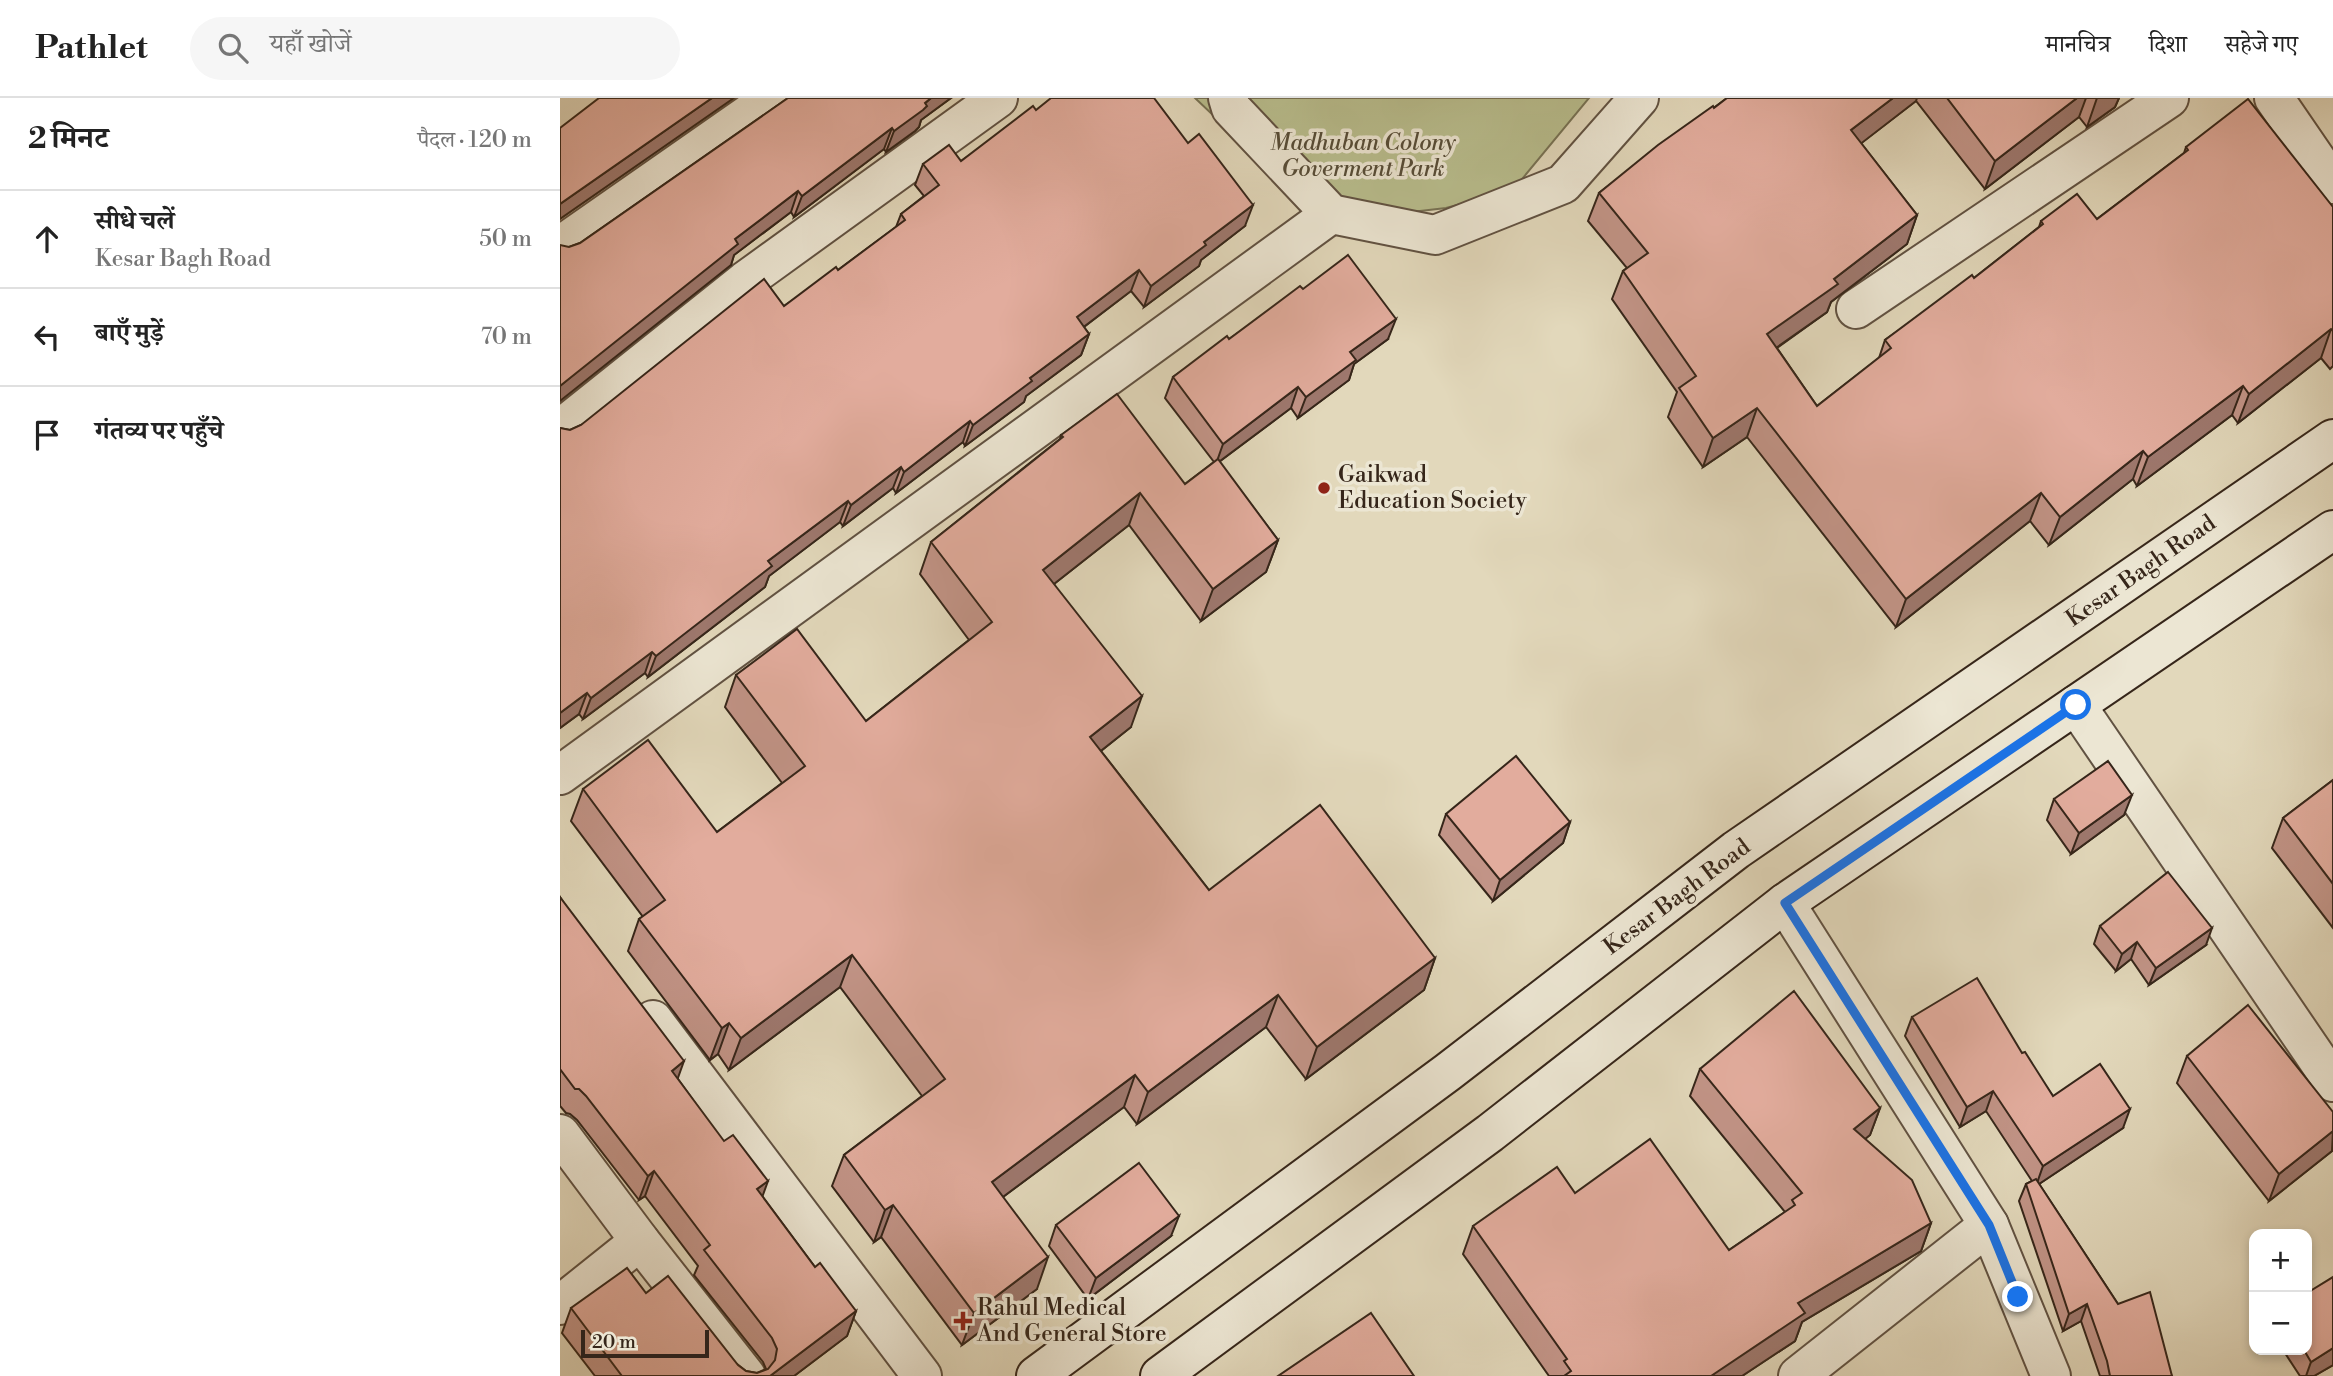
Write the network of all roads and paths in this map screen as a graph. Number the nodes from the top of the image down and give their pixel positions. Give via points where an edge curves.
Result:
1 (772, 98) edge
2 (998, 98) edge
3 (1228, 98) edge
4 (1639, 98) edge
5 (2169, 98) edge
6 (2274, 98) edge
7 (2333, 184) edge
8 (1332, 214) junction
9 (560, 246) edge
10 (1856, 309) dead end
11 (560, 429) edge
12 (2333, 439) edge
13 (2333, 530) edge
14 (2076, 705) junction
15 (560, 775) edge
16 (1785, 903) junction
17 (636, 998) edge
18 (2333, 1082) edge
19 (560, 1134) edge
20 (1989, 1225) junction
21 (640, 1241) junction
22 (560, 1305) edge
23 (746, 1376) edge
24 (922, 1376) edge
25 (1036, 1376) edge
26 (1160, 1376) edge
27 (1798, 1376) edge
28 (2051, 1376) edge

1 - 9 street
2 - 11 street via 746,281
3 - 8 street via 1231,108
4 - 8 street via 1563,184 1435,235
5 - 10 street
6 - 7 street
8 - 15 street
12 - 25 street, Kesar Bagh Road via 1736,850 1448,1072
13 - 14 street
14 - 16 street
14 - 18 street
16 - 20 street
16 - 26 street via 1490,1133
17 - 24 street
19 - 21 street
20 - 27 street
20 - 28 street
21 - 22 street
21 - 23 street

